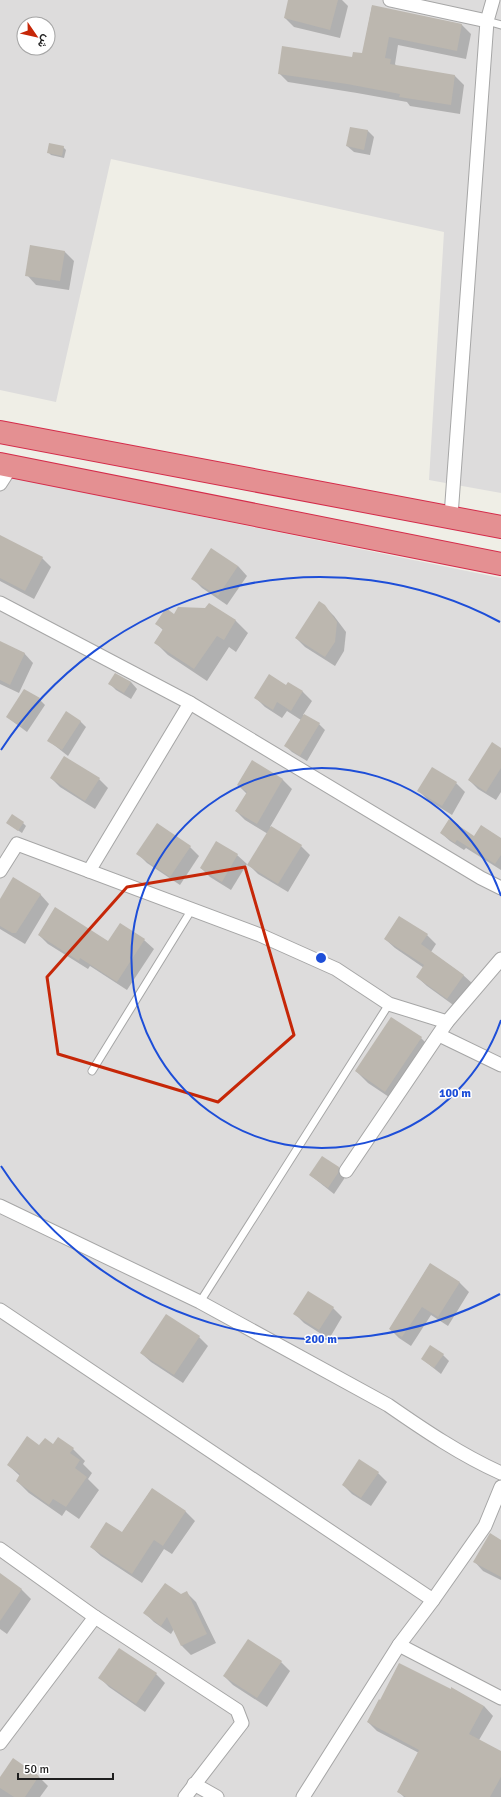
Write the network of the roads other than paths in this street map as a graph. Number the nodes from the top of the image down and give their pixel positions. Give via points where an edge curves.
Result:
1 (390, 0) edge
2 (494, 0) edge
3 (487, 21) junction
4 (501, 25) edge
5 (0, 432) edge
6 (4, 472) edge
7 (451, 516) junction
8 (501, 527) edge
9 (501, 564) edge
10 (0, 603) edge
11 (190, 703) junction
12 (0, 871) edge
13 (89, 871) junction
14 (501, 888) edge
15 (192, 909) junction
16 (501, 959) edge
17 (389, 1004) junction
18 (447, 1022) junction
19 (439, 1035) junction
20 (501, 1065) edge
21 (92, 1071) dead end
22 (346, 1171) dead end
23 (0, 1206) edge
24 (200, 1302) junction
25 (0, 1310) edge
26 (501, 1473) edge
27 (501, 1487) edge
28 (0, 1549) edge
29 (433, 1600) junction
30 (95, 1617) junction
31 (399, 1645) junction
32 (501, 1698) edge
33 (0, 1744) edge
34 (194, 1784) junction
35 (184, 1797) edge
36 (217, 1797) edge
37 (303, 1797) edge

1 - 3 street
2 - 3 street
3 - 4 lane
3 - 7 street
5 - 7 highway
6 - 9 highway
7 - 8 highway
10 - 11 street
11 - 13 street
11 - 14 street
12 - 13 street via 17,844
13 - 15 street
15 - 17 street via 260,935 336,969
15 - 21 lane
16 - 18 street
17 - 18 street
17 - 24 lane
18 - 19 street
19 - 20 street
19 - 22 street
23 - 24 street
24 - 26 street via 388,1405
25 - 29 street
27 - 29 street via 484,1526
28 - 30 street
29 - 31 street
30 - 33 street
30 - 34 street via 237,1710 242,1723
31 - 32 street
31 - 37 street
34 - 35 street
34 - 36 street

